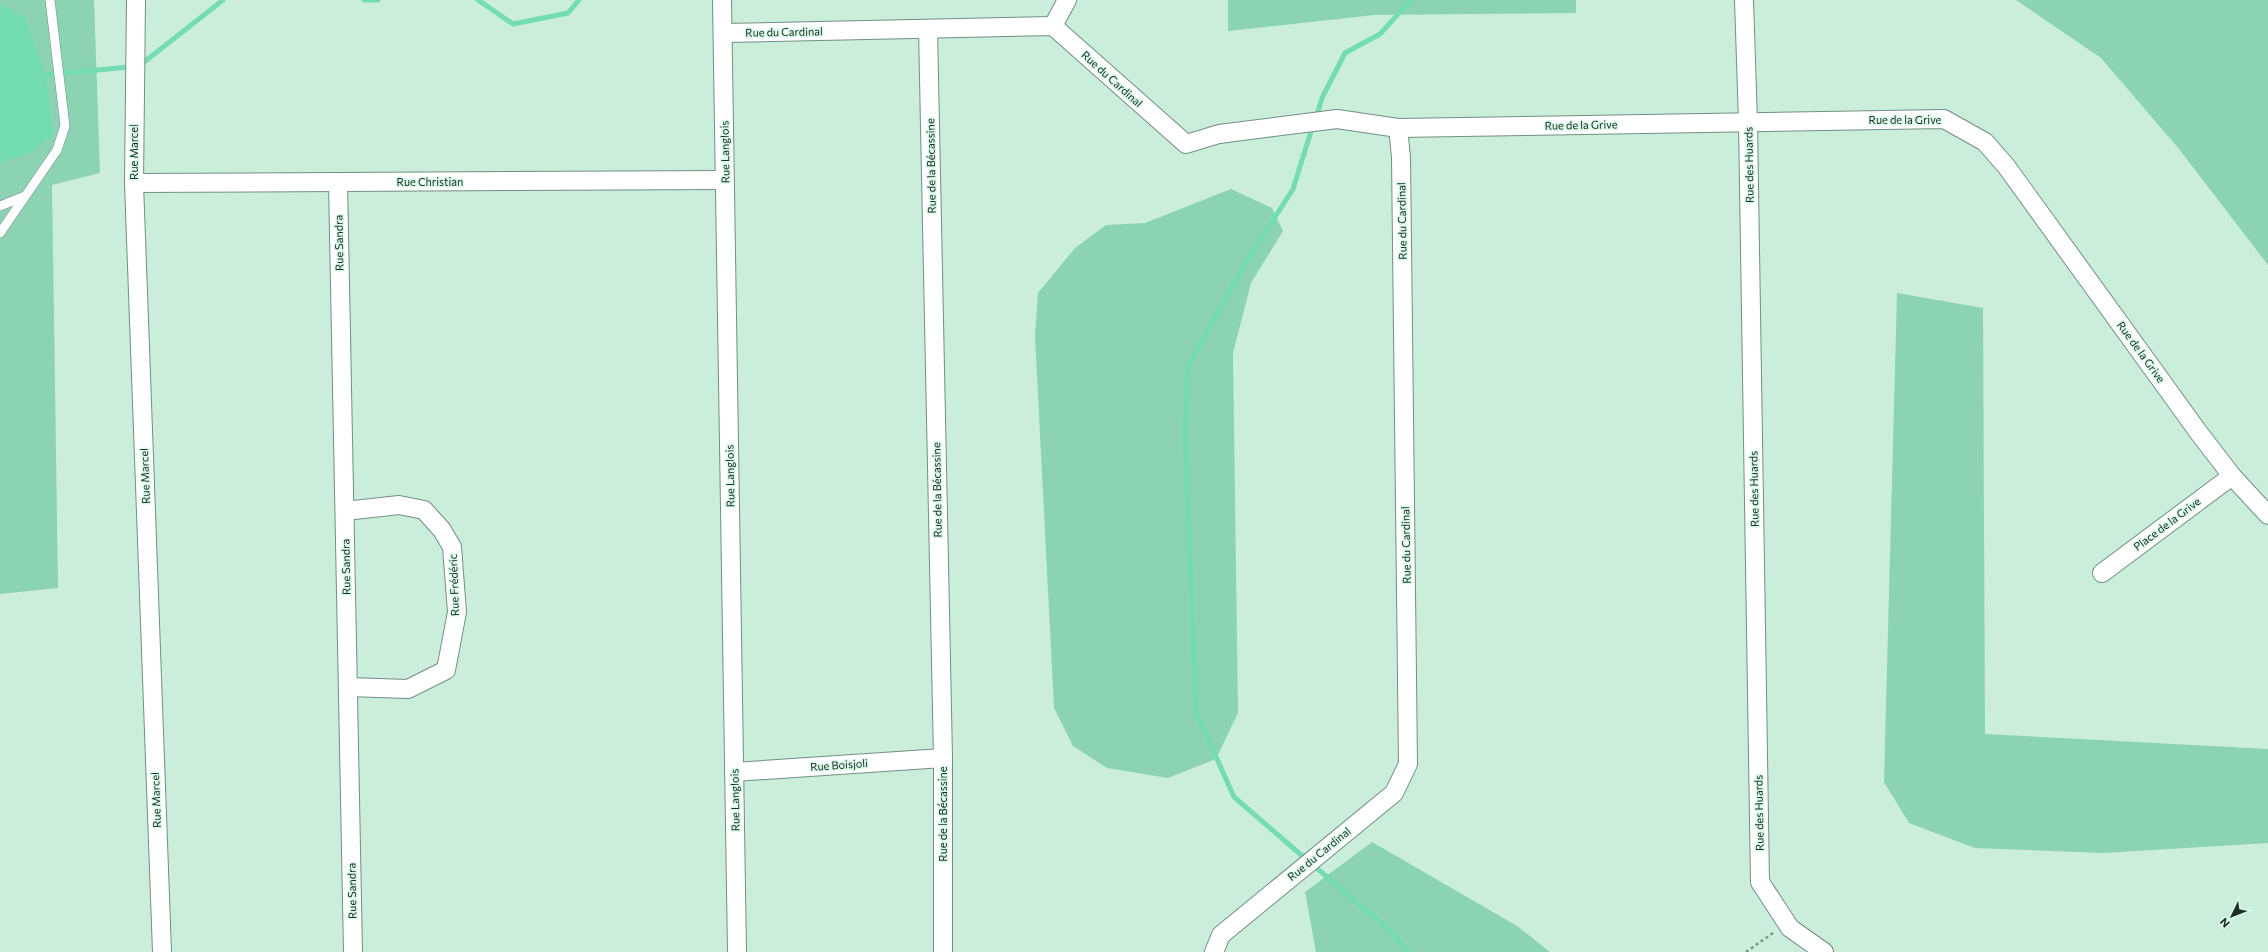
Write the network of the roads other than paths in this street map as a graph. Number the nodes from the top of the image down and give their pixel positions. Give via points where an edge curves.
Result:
1 (50, 0) edge
2 (136, 0) edge
3 (722, 0) edge
4 (1067, 0) edge
5 (1744, 0) edge
6 (1053, 26) junction
7 (928, 29) junction
8 (723, 33) junction
9 (1748, 122) junction
10 (1398, 128) junction
11 (725, 180) junction
12 (338, 182) junction
13 (134, 183) junction
14 (25, 196) junction
15 (0, 206) edge
16 (0, 233) edge
17 (2232, 476) junction
18 (345, 511) junction
19 (2268, 515) edge
20 (2102, 573) dead end
21 (348, 687) junction
22 (943, 758) junction
23 (734, 772) junction
24 (162, 952) edge
25 (353, 952) edge
26 (737, 952) edge
27 (944, 952) edge
28 (1214, 952) edge
29 (1824, 952) edge

1 - 14 lane via 65,126 57,150
2 - 13 street, Rue Marcel
3 - 8 street, Rue Langlois
4 - 6 street
5 - 9 street, Rue des Huards
6 - 7 street, Rue du Cardinal
6 - 10 street, Rue du Cardinal via 1186,144 1219,134 1337,119
7 - 8 street, Rue du Cardinal
7 - 22 street, Rue de la Bécassine
8 - 11 street, Rue Langlois
9 - 10 street, Rue de la Grive
9 - 17 street, Rue de la Grive via 1944,119 1985,142 2006,166
9 - 29 street, Rue des Huards via 1760,882 1790,928
10 - 28 street, Rue du Cardinal via 1401,157 1408,764 1394,793 1220,935
11 - 12 street, Rue Christian
11 - 23 street, Rue Langlois
12 - 13 street, Rue Christian
12 - 18 street, Rue Sandra
13 - 24 street, Rue Marcel
14 - 15 lane
14 - 16 lane
17 - 19 street, Rue de la Grive
17 - 20 street, Place de la Grive
18 - 21 street, Rue Sandra
18 - 21 street, Rue Frédéric via 399,505 424,510 442,530 452,547 457,612 446,670 408,689
21 - 25 street, Rue Sandra
22 - 23 street, Rue Boisjoli
22 - 27 street, Rue de la Bécassine
23 - 26 street, Rue Langlois

